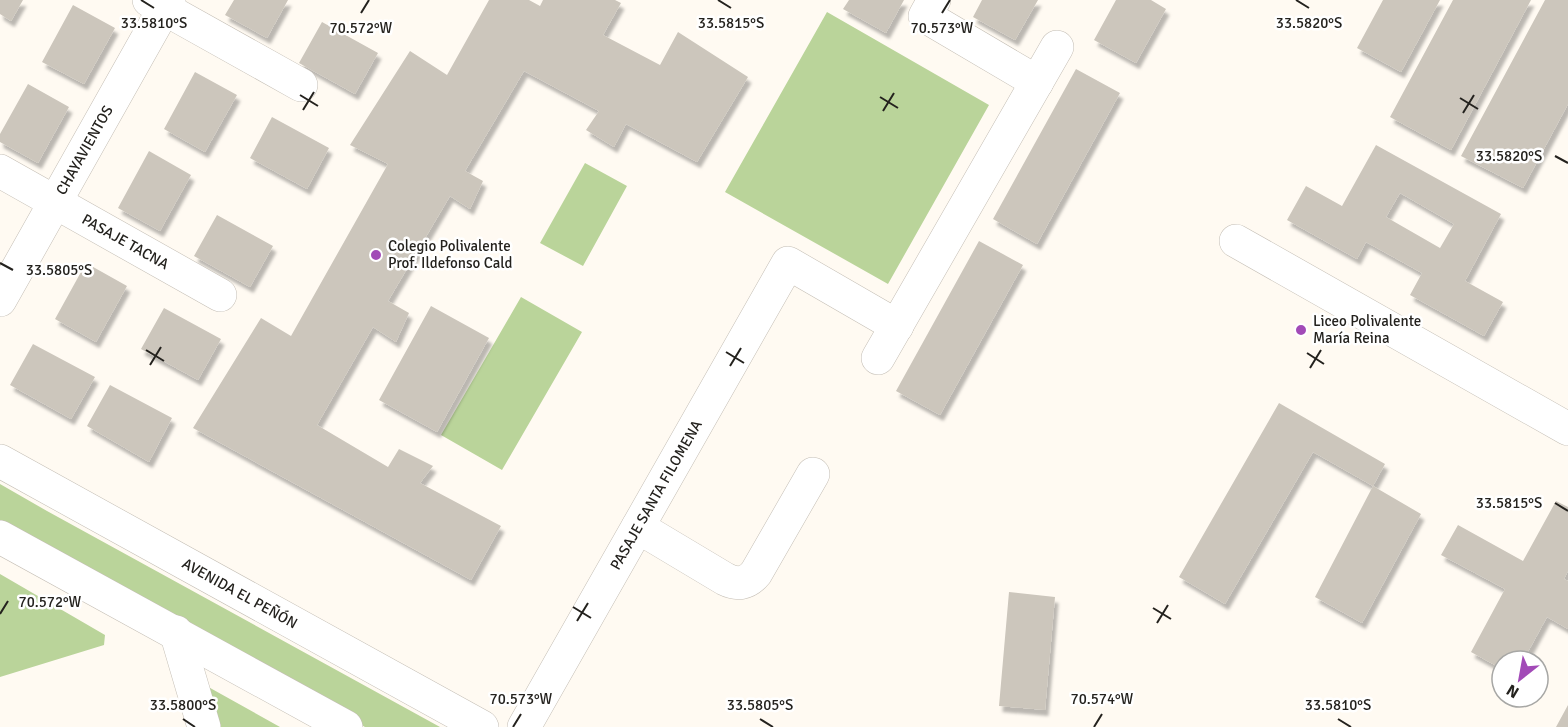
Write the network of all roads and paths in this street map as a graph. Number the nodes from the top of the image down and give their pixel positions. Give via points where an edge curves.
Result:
1 (160, 3) edge
2 (929, 8) edge
3 (1057, 46) dead end
4 (1037, 82) junction
5 (301, 85) dead end
6 (0, 171) edge
7 (55, 202) junction
8 (1236, 241) dead end
9 (220, 295) dead end
10 (0, 300) edge
11 (897, 326) junction
12 (878, 358) dead end
13 (1568, 429) edge
14 (0, 461) edge
15 (813, 474) dead end
16 (638, 527) junction
17 (0, 537) edge
18 (176, 632) junction
19 (204, 727) edge
20 (346, 727) edge
21 (482, 727) edge
22 (524, 727) edge

1 - 5 street
1 - 7 street, CHAYAVIENTOS
2 - 4 street
3 - 4 street
4 - 11 street
6 - 7 street, PASAJE TACNA
7 - 9 street, PASAJE TACNA
7 - 10 street, CHAYAVIENTOS
8 - 13 street
11 - 12 street
11 - 16 street, PASAJE SANTA FILOMENA via 788,263
14 - 21 street, AVENIDA EL PEÑÓN
15 - 16 street via 756,573 744,583 725,579
16 - 22 street, PASAJE SANTA FILOMENA
17 - 18 street
18 - 19 street
18 - 20 street

